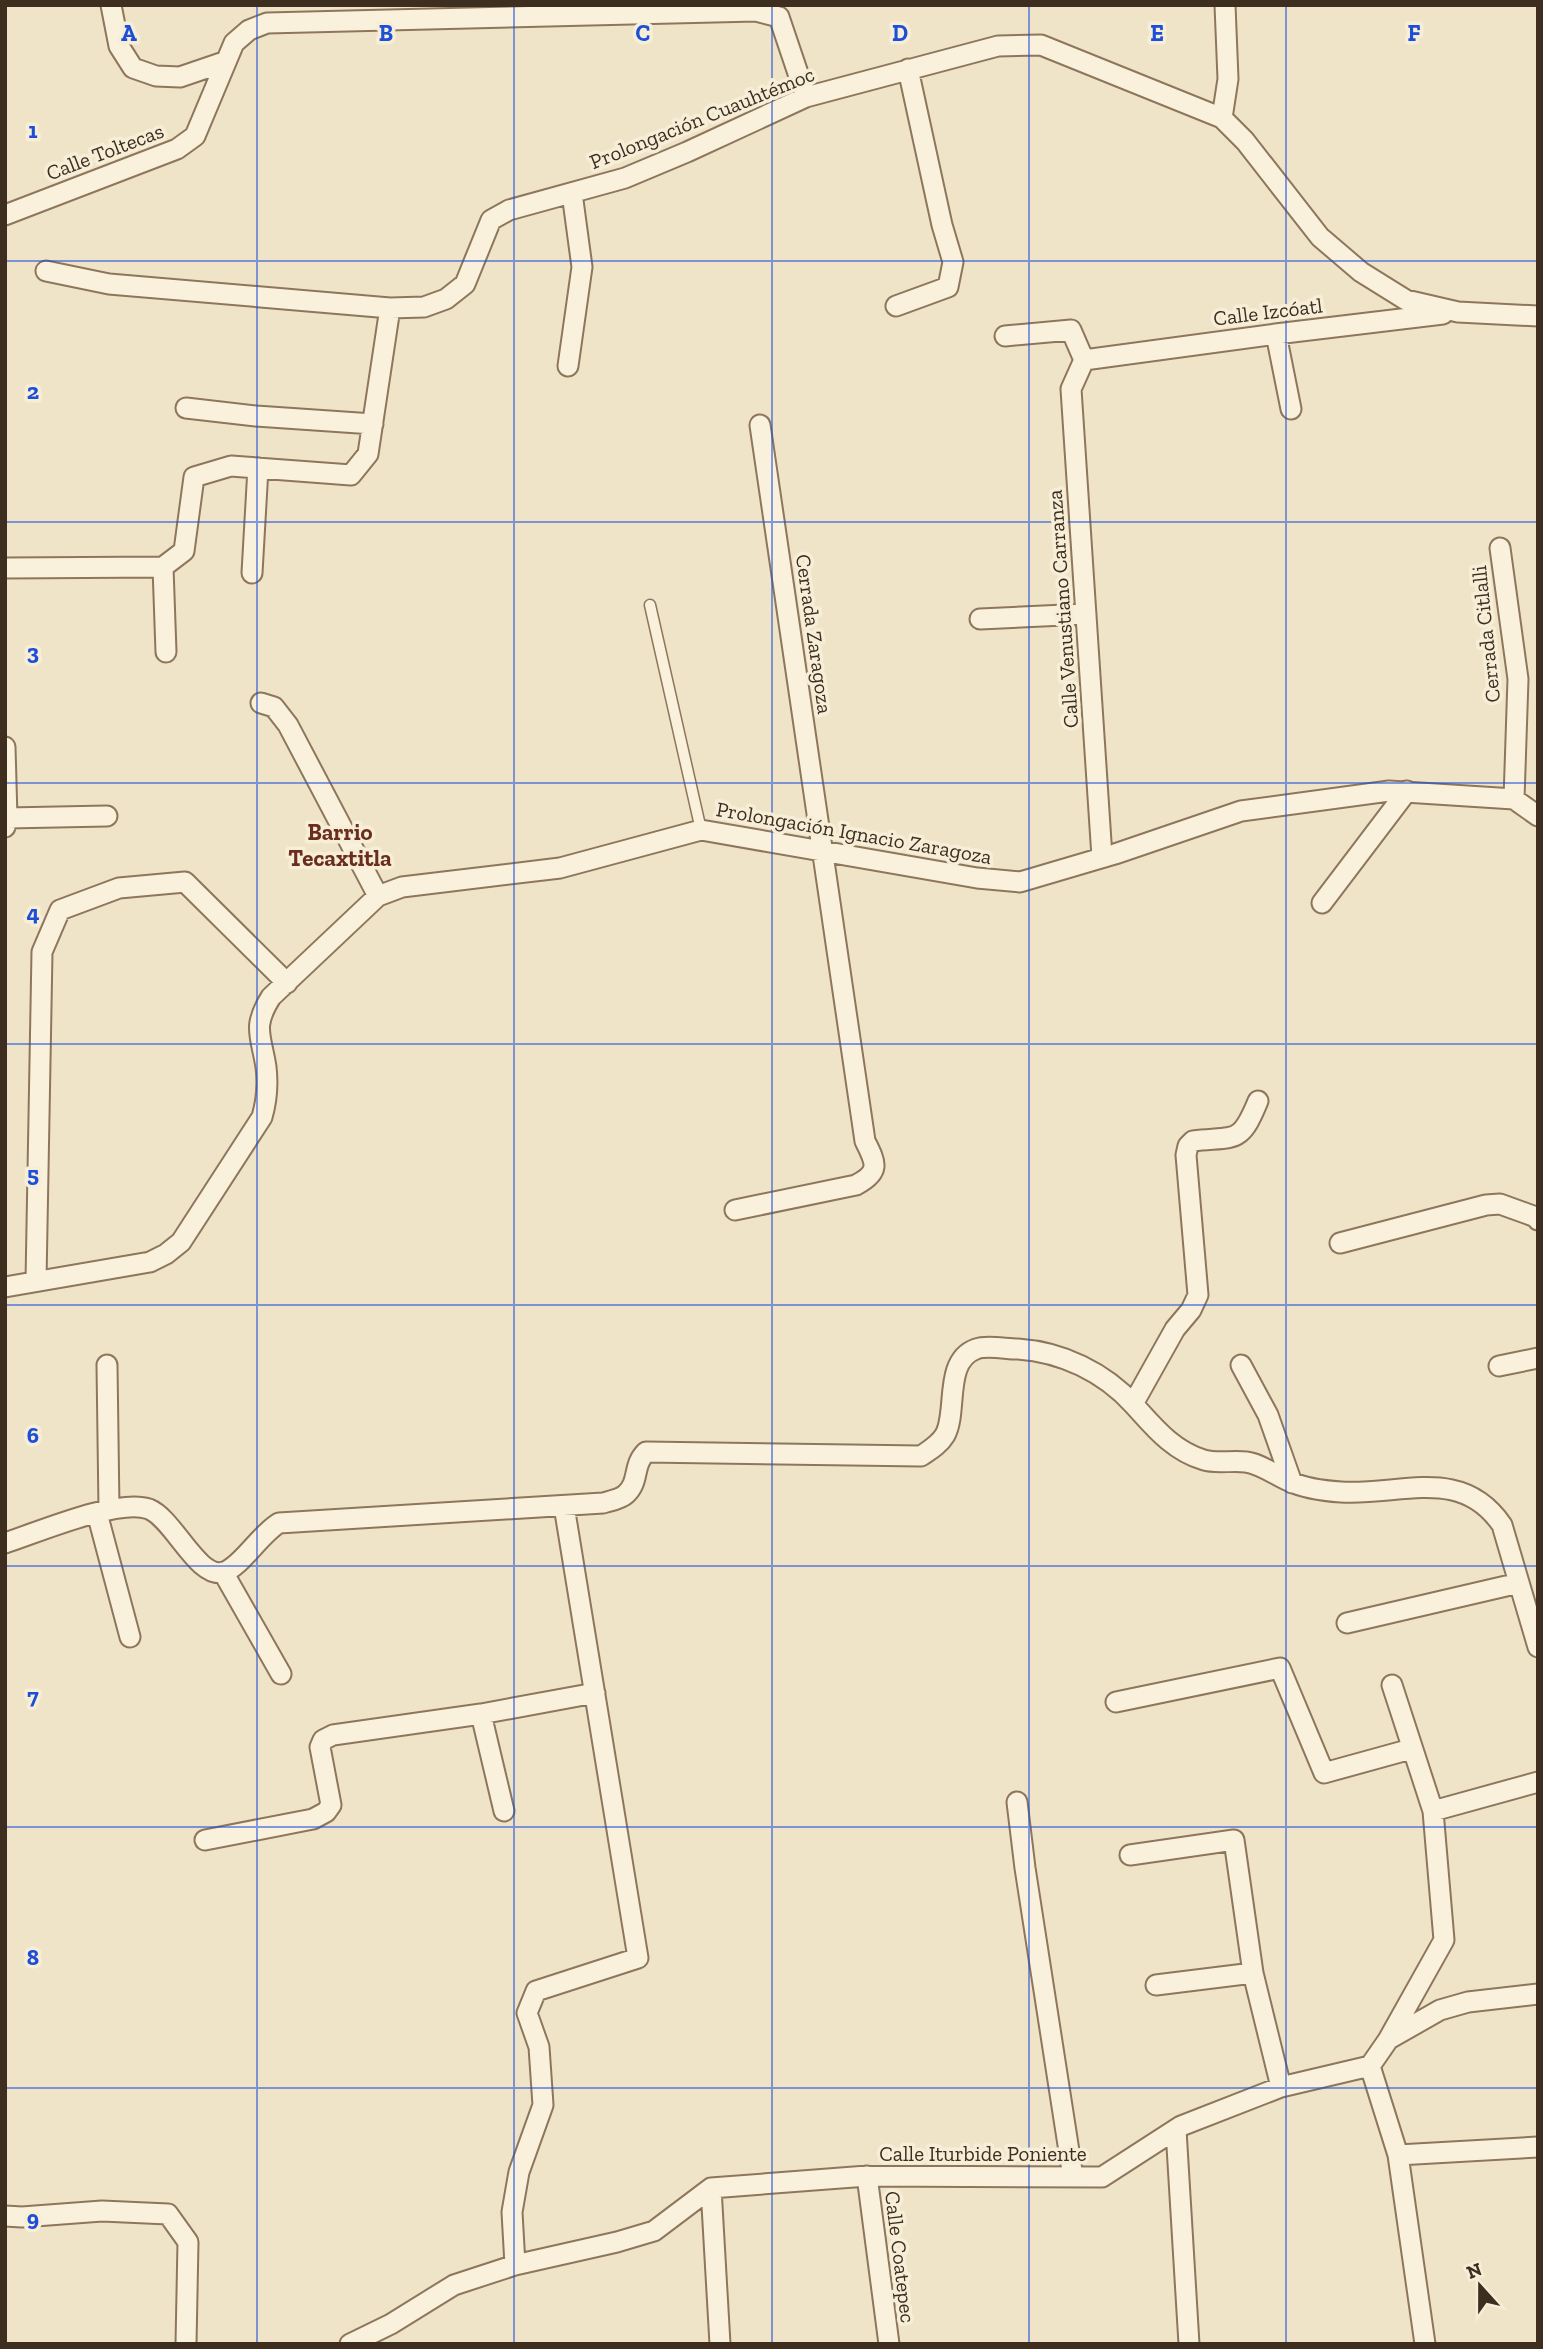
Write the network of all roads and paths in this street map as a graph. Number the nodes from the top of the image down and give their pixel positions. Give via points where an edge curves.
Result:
1 (111, 5) edge
2 (1226, 5) edge
3 (739, 8) edge
4 (224, 62) junction
5 (908, 69) junction
6 (806, 97) junction
7 (1222, 118) junction
8 (572, 193) junction
9 (5, 215) edge
10 (46, 271) dead end
11 (896, 306) dead end
12 (390, 308) junction
13 (1458, 312) junction
14 (1538, 316) edge
15 (1276, 334) junction
16 (1005, 336) dead end
17 (1084, 360) junction
18 (568, 366) dead end
19 (186, 408) dead end
20 (1291, 409) dead end
21 (373, 424) junction
22 (760, 425) dead end
23 (258, 468) junction
24 (1500, 548) dead end
25 (163, 566) junction
26 (5, 568) edge
27 (252, 573) dead end
28 (650, 605) dead end
29 (1086, 614) junction
30 (980, 619) dead end
31 (166, 652) dead end
32 (261, 703) dead end
33 (5, 747) edge
34 (1407, 791) junction
35 (1514, 799) junction
36 (107, 816) dead end
37 (1538, 816) edge
38 (6, 822) edge
39 (701, 830) junction
40 (823, 850) junction
41 (1102, 857) junction
42 (378, 896) junction
43 (1322, 903) dead end
44 (287, 983) junction
45 (1258, 1101) dead end
46 (736, 1210) dead end
47 (1538, 1220) edge
48 (1339, 1243) dead end
49 (36, 1281) junction
50 (5, 1287) edge
51 (1538, 1359) edge
52 (107, 1365) dead end
53 (1241, 1365) dead end
54 (1499, 1366) dead end
55 (1133, 1404) junction
56 (1292, 1483) junction
57 (564, 1506) junction
58 (103, 1511) junction
59 (5, 1543) edge
60 (223, 1572) junction
61 (1519, 1583) junction
62 (1347, 1623) dead end
63 (130, 1637) dead end
64 (1538, 1647) edge
65 (281, 1674) dead end
66 (1392, 1685) dead end
67 (595, 1693) junction
68 (1116, 1702) dead end
69 (481, 1714) junction
70 (1411, 1749) junction
71 (1538, 1782) edge
72 (1017, 1802) dead end
73 (504, 1811) dead end
74 (1433, 1811) junction
75 (205, 1839) dead end
76 (1130, 1855) dead end
77 (1253, 1973) junction
78 (1156, 1985) dead end
79 (1538, 1994) edge
80 (1388, 2040) junction
81 (1370, 2066) junction
82 (1281, 2087) junction
83 (1176, 2130) junction
84 (1538, 2147) edge
85 (1398, 2155) junction
86 (867, 2176) junction
87 (1073, 2177) junction
88 (711, 2188) junction
89 (5, 2216) edge
90 (515, 2265) junction
91 (186, 2344) edge
92 (350, 2344) edge
93 (720, 2344) edge
94 (888, 2344) edge
95 (1189, 2344) edge
96 (1424, 2344) edge

1 - 4 street via 119,46 133,68 156,76 180,77
2 - 7 street via 1228,79
3 - 4 street, Calle Toltecas via 267,23 234,43
3 - 6 street, Calle Toltecas via 779,17
4 - 9 street, Calle Toltecas via 195,136 177,149
5 - 6 street, Prolongación Cuauhtémoc
5 - 7 street, Prolongación Cuauhtémoc via 998,46 1041,45
5 - 11 street via 953,262 948,287
6 - 8 street, Prolongación Cuauhtémoc via 625,178
7 - 13 street, Prolongación Cuauhtémoc via 1320,237 1360,272 1406,300
8 - 12 street, Prolongación Cuauhtémoc via 509,210 491,220 465,284 446,299 424,307
8 - 18 street via 582,267
10 - 12 street, Prolongación Cuauhtémoc via 109,284
12 - 21 street
13 - 14 street, Prolongación Cuauhtémoc
13 - 15 street, Calle Izcóatl
15 - 17 street, Calle Izcóatl
15 - 20 street
16 - 17 street via 1071,330
17 - 29 street, Calle Venustiano Carranza via 1071,389
19 - 21 street
21 - 23 street via 368,454 351,475
22 - 40 street, Cerrada Zaragoza
23 - 25 street via 231,466 194,477 184,551
23 - 27 street
24 - 35 street, Cerrada Citlalli via 1518,679
25 - 26 street
25 - 31 street
28 - 39 lane
29 - 30 street
29 - 41 street, Calle Venustiano Carranza
32 - 42 street via 274,707 288,725
33 - 38 street
34 - 35 street, Prolongación Ignacio Zaragoza
34 - 41 street, Prolongación Ignacio Zaragoza via 1241,811
34 - 43 street
35 - 37 street
36 - 38 street
39 - 40 street, Prolongación Ignacio Zaragoza
39 - 42 street, Prolongación Ignacio Zaragoza via 560,868 402,887
40 - 41 street, Prolongación Ignacio Zaragoza via 1020,882
40 - 46 street, Cerrada Zaragoza via 865,1141 875,1160 874,1171 856,1185
42 - 44 street, Prolongación Ignacio Zaragoza
44 - 49 street, Prolongación Ignacio Zaragoza via 260,1013 258,1034 267,1097 262,1117 181,1242 150,1262
44 - 49 street via 185,882 119,888 60,910 42,952
45 - 55 street via 1248,1126 1237,1136 1193,1141 1188,1146 1198,1295
47 - 48 street via 1500,1203
49 - 50 street, Prolongación Ignacio Zaragoza
51 - 54 street
52 - 58 street
53 - 56 street via 1268,1415
55 - 56 street via 1167,1440 1189,1454 1206,1461 1247,1462
55 - 57 street via 1074,1360 1031,1350 976,1349 964,1357 955,1374 946,1433 921,1456 646,1452 638,1460 635,1480 625,1495 604,1503
56 - 61 street via 1342,1492 1459,1490 1493,1511 1502,1525
57 - 60 street via 279,1522
57 - 67 street
58 - 59 street
58 - 60 street via 135,1506 151,1510 166,1519 198,1562 211,1571
58 - 63 street
60 - 65 street
61 - 62 street
61 - 64 street
66 - 70 street
67 - 69 street
67 - 90 street via 638,1958 536,1990 527,2013 539,2047 543,2105 519,2172 512,2212
68 - 70 street via 1280,1668 1324,1773
69 - 73 street
69 - 75 street via 333,1735 320,1747 331,1805 326,1812 313,1819
70 - 74 street
71 - 74 street
72 - 87 street
74 - 80 street via 1444,1940
76 - 77 street via 1234,1840
77 - 78 street
77 - 82 street
79 - 80 street via 1440,2010
80 - 81 street
81 - 82 street, Calle Iturbide Poniente
81 - 85 street
82 - 83 street, Calle Iturbide Poniente
83 - 87 street, Calle Iturbide Poniente via 1102,2177
83 - 95 street
84 - 85 street
85 - 96 street
86 - 87 street, Calle Iturbide Poniente
86 - 88 street, Calle Iturbide Poniente
86 - 94 street, Calle Coatepec
88 - 90 street via 654,2231
88 - 93 street
89 - 91 street via 103,2211 168,2214 188,2242
90 - 92 street via 454,2285

